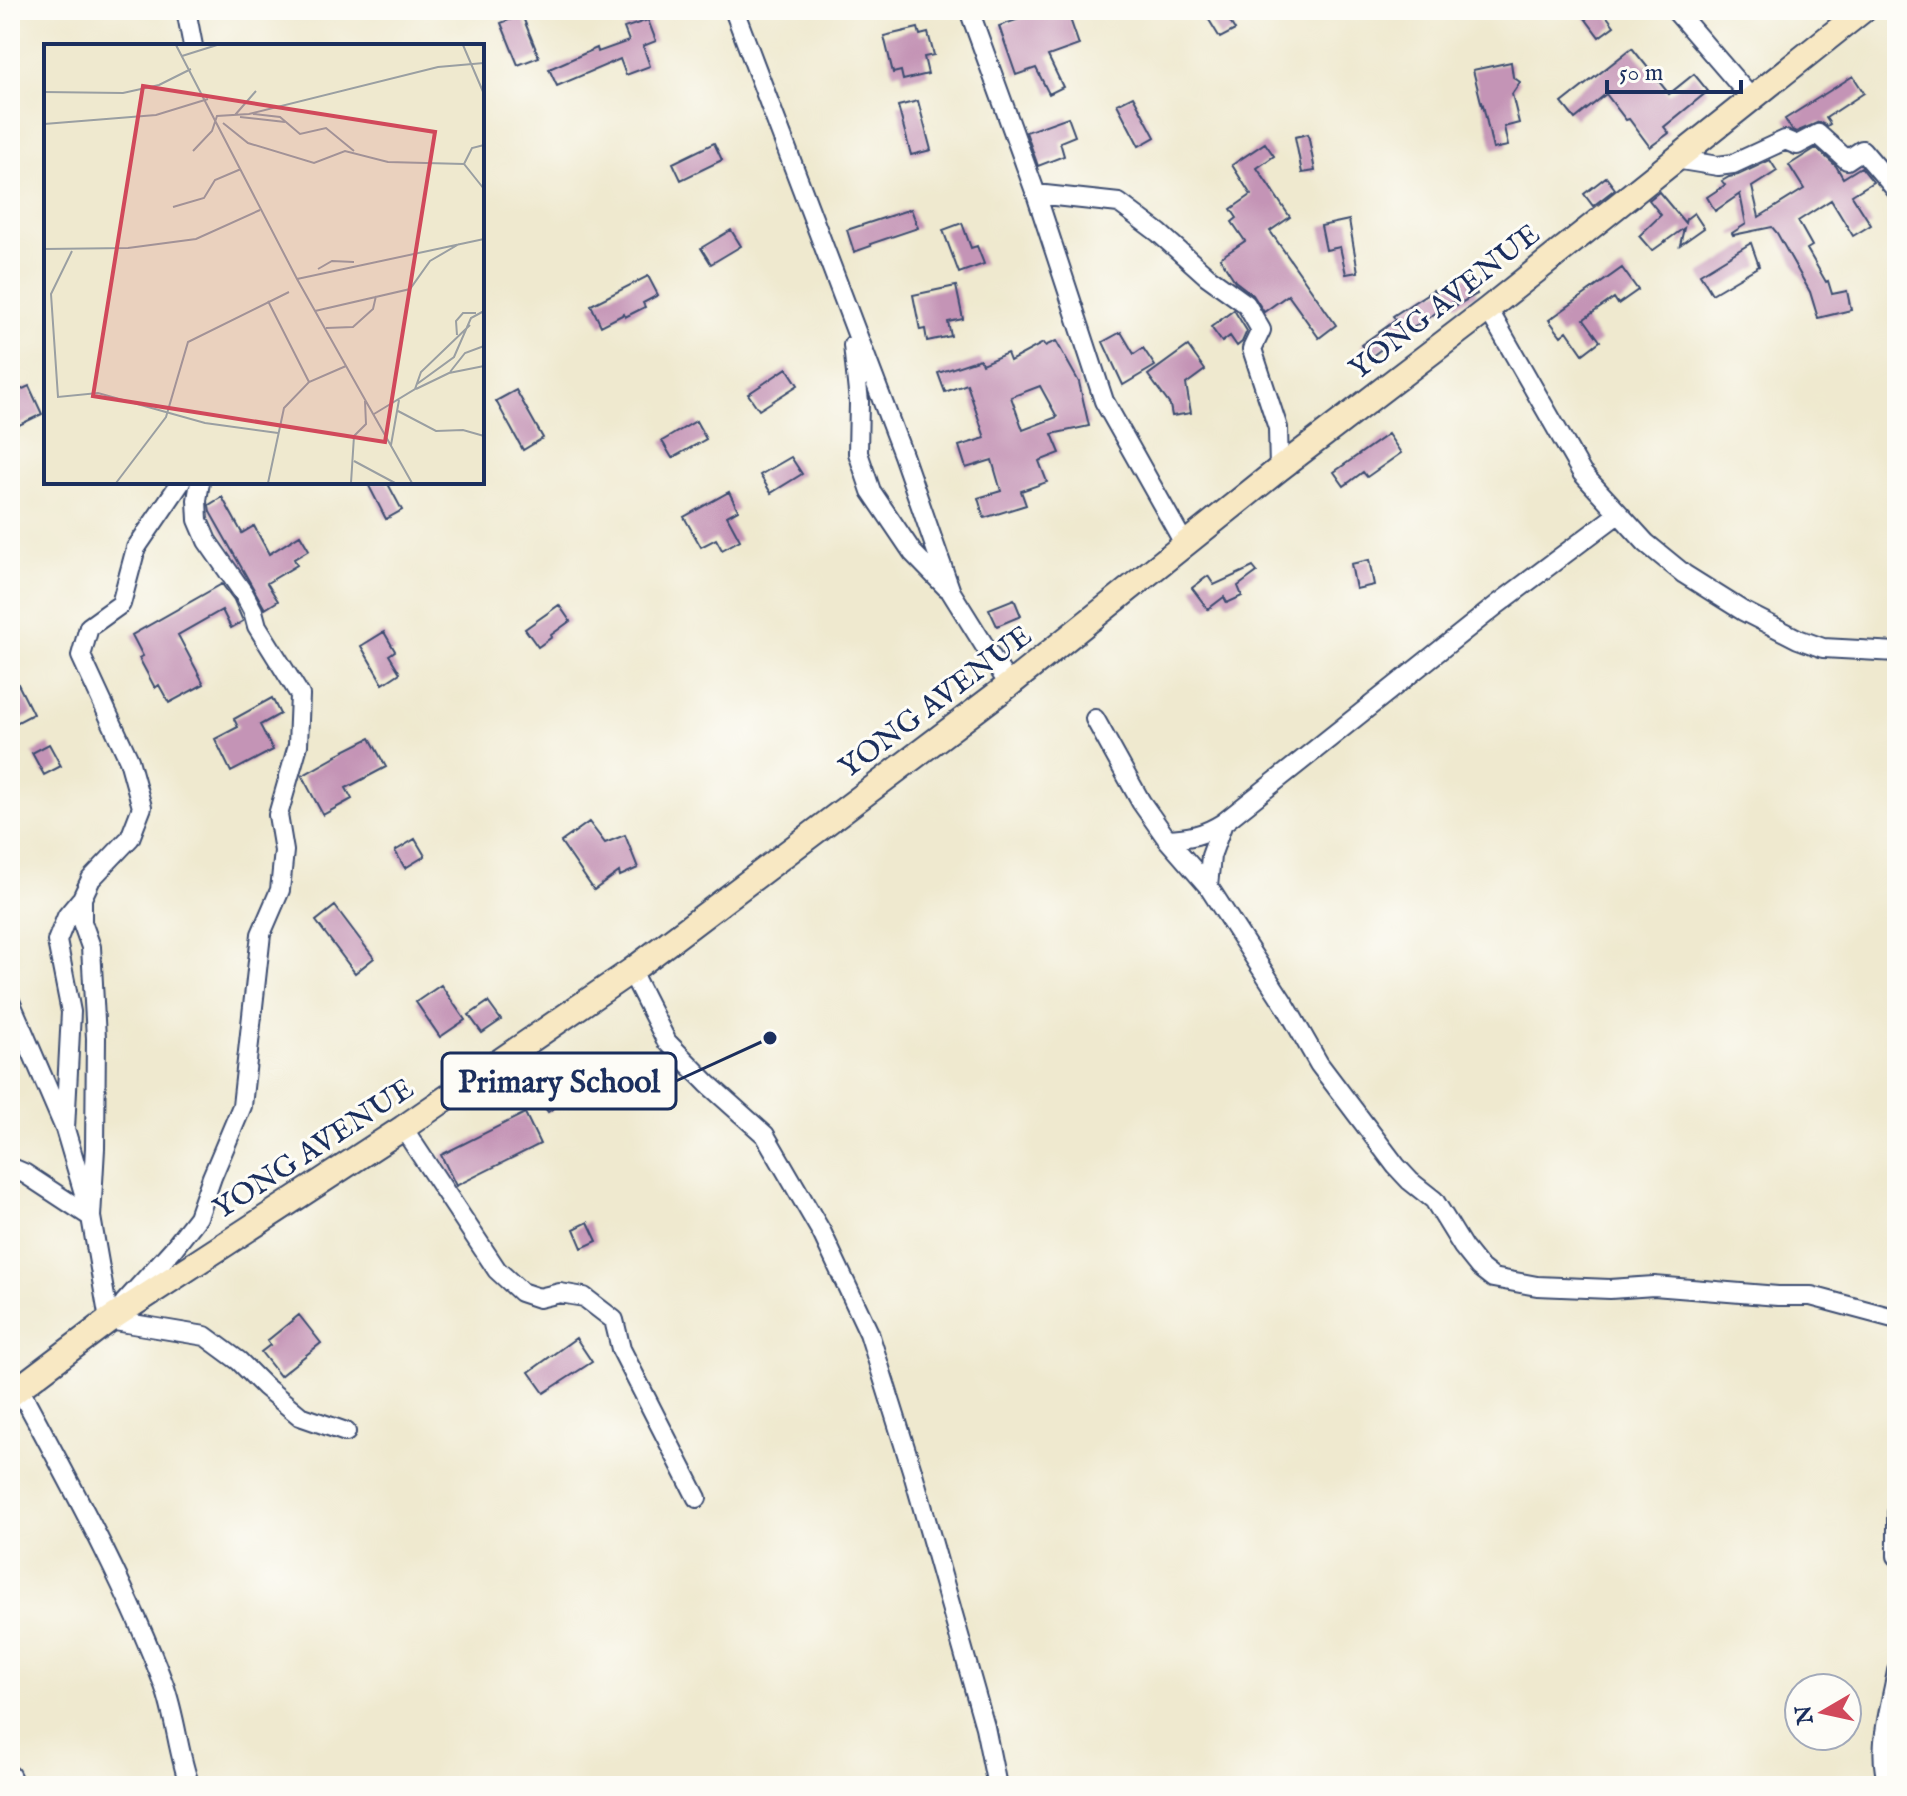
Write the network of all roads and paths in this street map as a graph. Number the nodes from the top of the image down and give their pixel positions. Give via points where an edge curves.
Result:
1 (186, 10) edge
2 (734, 10) edge
3 (969, 10) edge
4 (1675, 10) edge
5 (1863, 10) edge
6 (193, 44) edge
7 (1751, 98) junction
8 (1675, 159) junction
9 (1897, 191) edge
10 (1036, 194) junction
11 (1488, 309) junction
12 (850, 318) junction
13 (1279, 469) junction
14 (180, 484) edge
15 (200, 484) edge
16 (1618, 514) junction
17 (1185, 545) junction
18 (951, 592) junction
19 (1897, 652) edge
20 (1009, 685) junction
21 (1095, 719) dead end
22 (1223, 823) junction
23 (1167, 839) junction
24 (1208, 886) junction
25 (82, 898) junction
26 (631, 971) junction
27 (10, 1001) edge
28 (403, 1128) junction
29 (65, 1129) junction
30 (10, 1167) edge
31 (91, 1217) junction
32 (1897, 1319) edge
33 (109, 1320) junction
34 (14, 1391) edge
35 (346, 1432) dead end
36 (697, 1498) dead end
37 (1897, 1513) edge
38 (1897, 1556) edge
39 (1897, 1671) edge
40 (10, 1775) edge
41 (15, 1786) edge
42 (190, 1786) edge
43 (997, 1786) edge
44 (1889, 1786) edge

1 - 6 street
2 - 12 street
3 - 10 street
4 - 7 street
5 - 7 street, YONG AVENUE
7 - 8 street, YONG AVENUE
8 - 9 street via 1733,164 1785,140 1797,145 1818,134 1847,160 1862,150
8 - 11 street, YONG AVENUE
10 - 13 street via 1119,203 1246,304 1261,330 1252,349 1278,428
10 - 17 street via 1104,401
11 - 13 street, YONG AVENUE
11 - 16 street via 1582,473
12 - 18 street
12 - 18 street via 859,402 858,453 871,491 913,553
13 - 17 street, YONG AVENUE
14 - 25 street via 136,548 121,604 89,627 81,656 129,760 142,807 130,838 91,879
15 - 33 street via 198,520 207,541 244,594 257,626 300,695 298,745 278,815 284,851 280,890 261,934 242,1106 198,1217
16 - 19 street via 1684,574 1774,628 1823,648
16 - 22 street
17 - 20 street, YONG AVENUE
18 - 20 street
20 - 26 street, YONG AVENUE
21 - 23 street
22 - 23 street via 1190,838
22 - 24 street via 1211,856
23 - 24 street
24 - 32 street via 1319,1064 1396,1166 1434,1200 1463,1247 1493,1278 1537,1286 1654,1286 1811,1296
25 - 29 street via 57,941 71,1012
25 - 31 street via 82,922 91,947 96,1038
26 - 28 street, YONG AVENUE
26 - 43 street via 667,1042 765,1135 822,1233 869,1333 977,1697
27 - 29 street
28 - 33 street, YONG AVENUE
28 - 36 street via 497,1270 521,1292 539,1298 560,1293 584,1297 614,1320 621,1349
29 - 31 street
30 - 31 street
31 - 33 street
33 - 34 street, YONG AVENUE
33 - 35 street via 205,1336 300,1416
34 - 42 street via 109,1558 165,1688
37 - 38 street
39 - 44 street via 1885,1729 1884,1774
40 - 41 street

